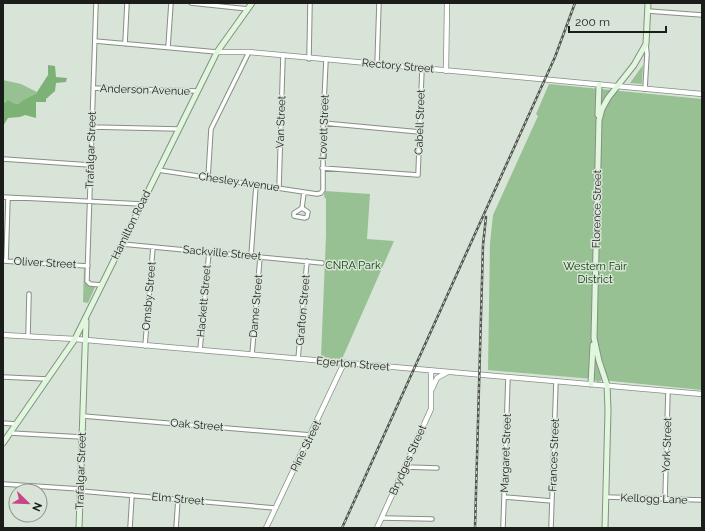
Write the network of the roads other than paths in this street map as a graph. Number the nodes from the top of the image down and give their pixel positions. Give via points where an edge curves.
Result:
1 (96, 3) edge
2 (127, 3) edge
3 (171, 3) edge
4 (191, 3) edge
5 (252, 3) edge
6 (310, 3) edge
7 (379, 3) edge
8 (447, 3) edge
9 (648, 3) edge
10 (248, 9) junction
11 (648, 11) junction
12 (702, 15) edge
13 (94, 42) junction
14 (125, 44) junction
15 (646, 44) junction
16 (168, 48) junction
17 (217, 52) junction
18 (248, 52) junction
19 (283, 56) junction
20 (309, 59) junction
21 (326, 60) junction
22 (377, 65) junction
23 (422, 68) junction
24 (446, 70) junction
25 (599, 85) junction
26 (618, 87) junction
27 (93, 88) junction
28 (645, 89) junction
29 (197, 91) junction
30 (702, 94) edge
31 (598, 120) junction
32 (323, 123) junction
33 (92, 127) junction
34 (178, 129) junction
35 (420, 132) junction
36 (3, 160) edge
37 (90, 165) junction
38 (322, 168) junction
39 (158, 170) junction
40 (208, 178) junction
41 (256, 185) junction
42 (279, 188) junction
43 (304, 192) junction
44 (321, 193) joint
45 (3, 197) edge
46 (8, 198) junction
47 (90, 202) junction
48 (142, 204) junction
49 (302, 208) dead end
50 (122, 244) junction
51 (153, 247) junction
52 (209, 252) junction
53 (251, 256) junction
54 (260, 257) junction
55 (4, 261) edge
56 (307, 261) junction
57 (322, 263) dead end
58 (88, 266) junction
59 (102, 285) junction
60 (28, 294) dead end
61 (86, 318) junction
62 (3, 335) edge
63 (28, 336) junction
64 (594, 338) junction
65 (75, 339) junction
66 (85, 340) junction
67 (145, 346) junction
68 (200, 350) junction
69 (252, 355) junction
70 (298, 359) junction
71 (344, 363) junction
72 (431, 371) junction
73 (447, 372) junction
74 (3, 377) edge
75 (508, 377) junction
76 (47, 379) junction
77 (556, 381) junction
78 (591, 384) junction
79 (607, 386) junction
80 (430, 391) junction
81 (668, 391) junction
82 (702, 394) edge
83 (83, 416) junction
84 (3, 423) edge
85 (16, 424) junction
86 (10, 433) junction
87 (311, 435) junction
88 (82, 437) junction
89 (3, 443) edge
90 (405, 467) junction
91 (437, 468) dead end
92 (3, 484) edge
93 (80, 490) junction
94 (132, 495) junction
95 (504, 497) junction
96 (606, 497) junction
97 (178, 499) junction
98 (665, 499) junction
99 (702, 500) edge
100 (552, 501) junction
101 (275, 508) junction
102 (382, 518) junction
103 (432, 520) dead end
104 (79, 528) edge
105 (130, 528) edge
106 (176, 528) edge
107 (266, 528) edge
108 (377, 528) edge
109 (503, 528) edge
110 (551, 528) edge
111 (605, 528) edge

1 - 13 street, Trafalgar Street
2 - 14 street
3 - 16 street
4 - 10 street
5 - 10 main road, Hamilton Road
6 - 20 street
7 - 22 street
8 - 24 street
9 - 11 main road
10 - 17 main road, Hamilton Road
11 - 12 street
11 - 15 main road
13 - 14 street, Rectory Street
13 - 27 street, Trafalgar Street
14 - 16 street, Rectory Street
15 - 26 main road
15 - 28 street
16 - 17 street, Rectory Street
17 - 18 street, Rectory Street
17 - 29 main road, Hamilton Road
18 - 19 street, Rectory Street
18 - 40 street via 211,129
19 - 20 street, Rectory Street
19 - 42 street, Van Street
20 - 21 street, Rectory Street
21 - 22 street, Rectory Street
21 - 32 street, Lovett Street
22 - 23 street, Rectory Street
23 - 24 street, Rectory Street
23 - 35 street, Cabell Street
24 - 25 street, Rectory Street
25 - 26 street, Rectory Street
25 - 31 main road
26 - 28 street, Rectory Street
26 - 31 main road, Florence Street via 608,98
27 - 29 street, Anderson Avenue
27 - 33 street, Trafalgar Street
28 - 30 street, Rectory Street
29 - 34 main road, Hamilton Road
31 - 64 main road, Florence Street
32 - 35 street
32 - 38 street, Lovett Street
33 - 34 street
33 - 37 street, Trafalgar Street
34 - 39 main road, Hamilton Road
35 - 38 street, Cabell Street via 418,175
36 - 37 street
37 - 47 street, Trafalgar Street
38 - 44 street, Lovett Street
39 - 40 street, Chesley Avenue
39 - 48 main road, Hamilton Road
40 - 41 street, Chesley Avenue
41 - 42 street, Chesley Avenue
41 - 53 street
42 - 43 street, Chesley Avenue
43 - 44 street, Chesley Avenue
43 - 49 street
45 - 46 street
46 - 47 street
46 - 55 street
47 - 48 street
47 - 58 street, Trafalgar Street
48 - 50 main road, Hamilton Road
50 - 51 street, Sackville Street
50 - 59 main road, Hamilton Road
51 - 52 street, Sackville Street
51 - 67 street, Omsby Street
52 - 53 street, Sackville Street
52 - 68 street, Hackett Street
53 - 54 street, Sackville Street
54 - 56 street, Sackville Street
54 - 69 street, Dame Street
55 - 58 street, Oliver Street
56 - 57 street, Sackville Street
56 - 70 street, Grafton Street
58 - 59 street, Trafalgar Street via 88,283
59 - 61 main road, Hamilton Road
60 - 63 street
61 - 65 main road, Hamilton Road
61 - 66 main road, Trafalgar Street
62 - 63 street, Egerton Street
63 - 65 street, Egerton Street
64 - 78 main road
64 - 79 main road, Florence Street
65 - 66 street, Egerton Street
65 - 76 main road, Hamilton Road
66 - 67 street, Egerton Street
66 - 83 main road, Trafalgar Street
67 - 68 street, Egerton Street
68 - 69 street, Egerton Street
69 - 70 street, Egerton Street
70 - 71 street, Egerton Street
71 - 72 street, Egerton Street
71 - 87 street, Pine Street
72 - 73 street, Egerton Street
72 - 80 street, Brydges Street
73 - 75 street, Egerton Street
73 - 80 street via 437,378
74 - 76 street
75 - 77 street, Egerton Street
75 - 95 street, Margaret Street
76 - 85 main road, Hamilton Road
77 - 78 street, Egerton Street
77 - 100 street, Frances Street
78 - 79 street, Egerton Street
79 - 81 street, Egerton Street
79 - 96 main road, Florence Street
80 - 90 street, Brydges Street via 431,409
81 - 82 street, Egerton Street
81 - 98 street, York Street
83 - 87 street, Oak Street
83 - 88 main road, Trafalgar Street
84 - 85 street
85 - 86 main road, Hamilton Road
86 - 88 street
86 - 89 main road, Hamilton Road
87 - 101 street, Pine Street
88 - 93 main road, Trafalgar Street
90 - 91 street
90 - 102 street, Brydges Street
92 - 93 street, Elm Street
93 - 94 street, Elm Street
93 - 104 main road, Trafalgar Street
94 - 97 street, Elm Street
94 - 105 street
95 - 100 street
95 - 109 street, Margaret Street
96 - 98 street, Kellogg Lane
96 - 111 main road, Florence Street
97 - 101 street, Elm Street
97 - 106 street
98 - 99 street, Kellogg Lane
100 - 110 street, Frances Street
101 - 107 street, Pine Street
102 - 103 street
102 - 108 street, Brydges Street

